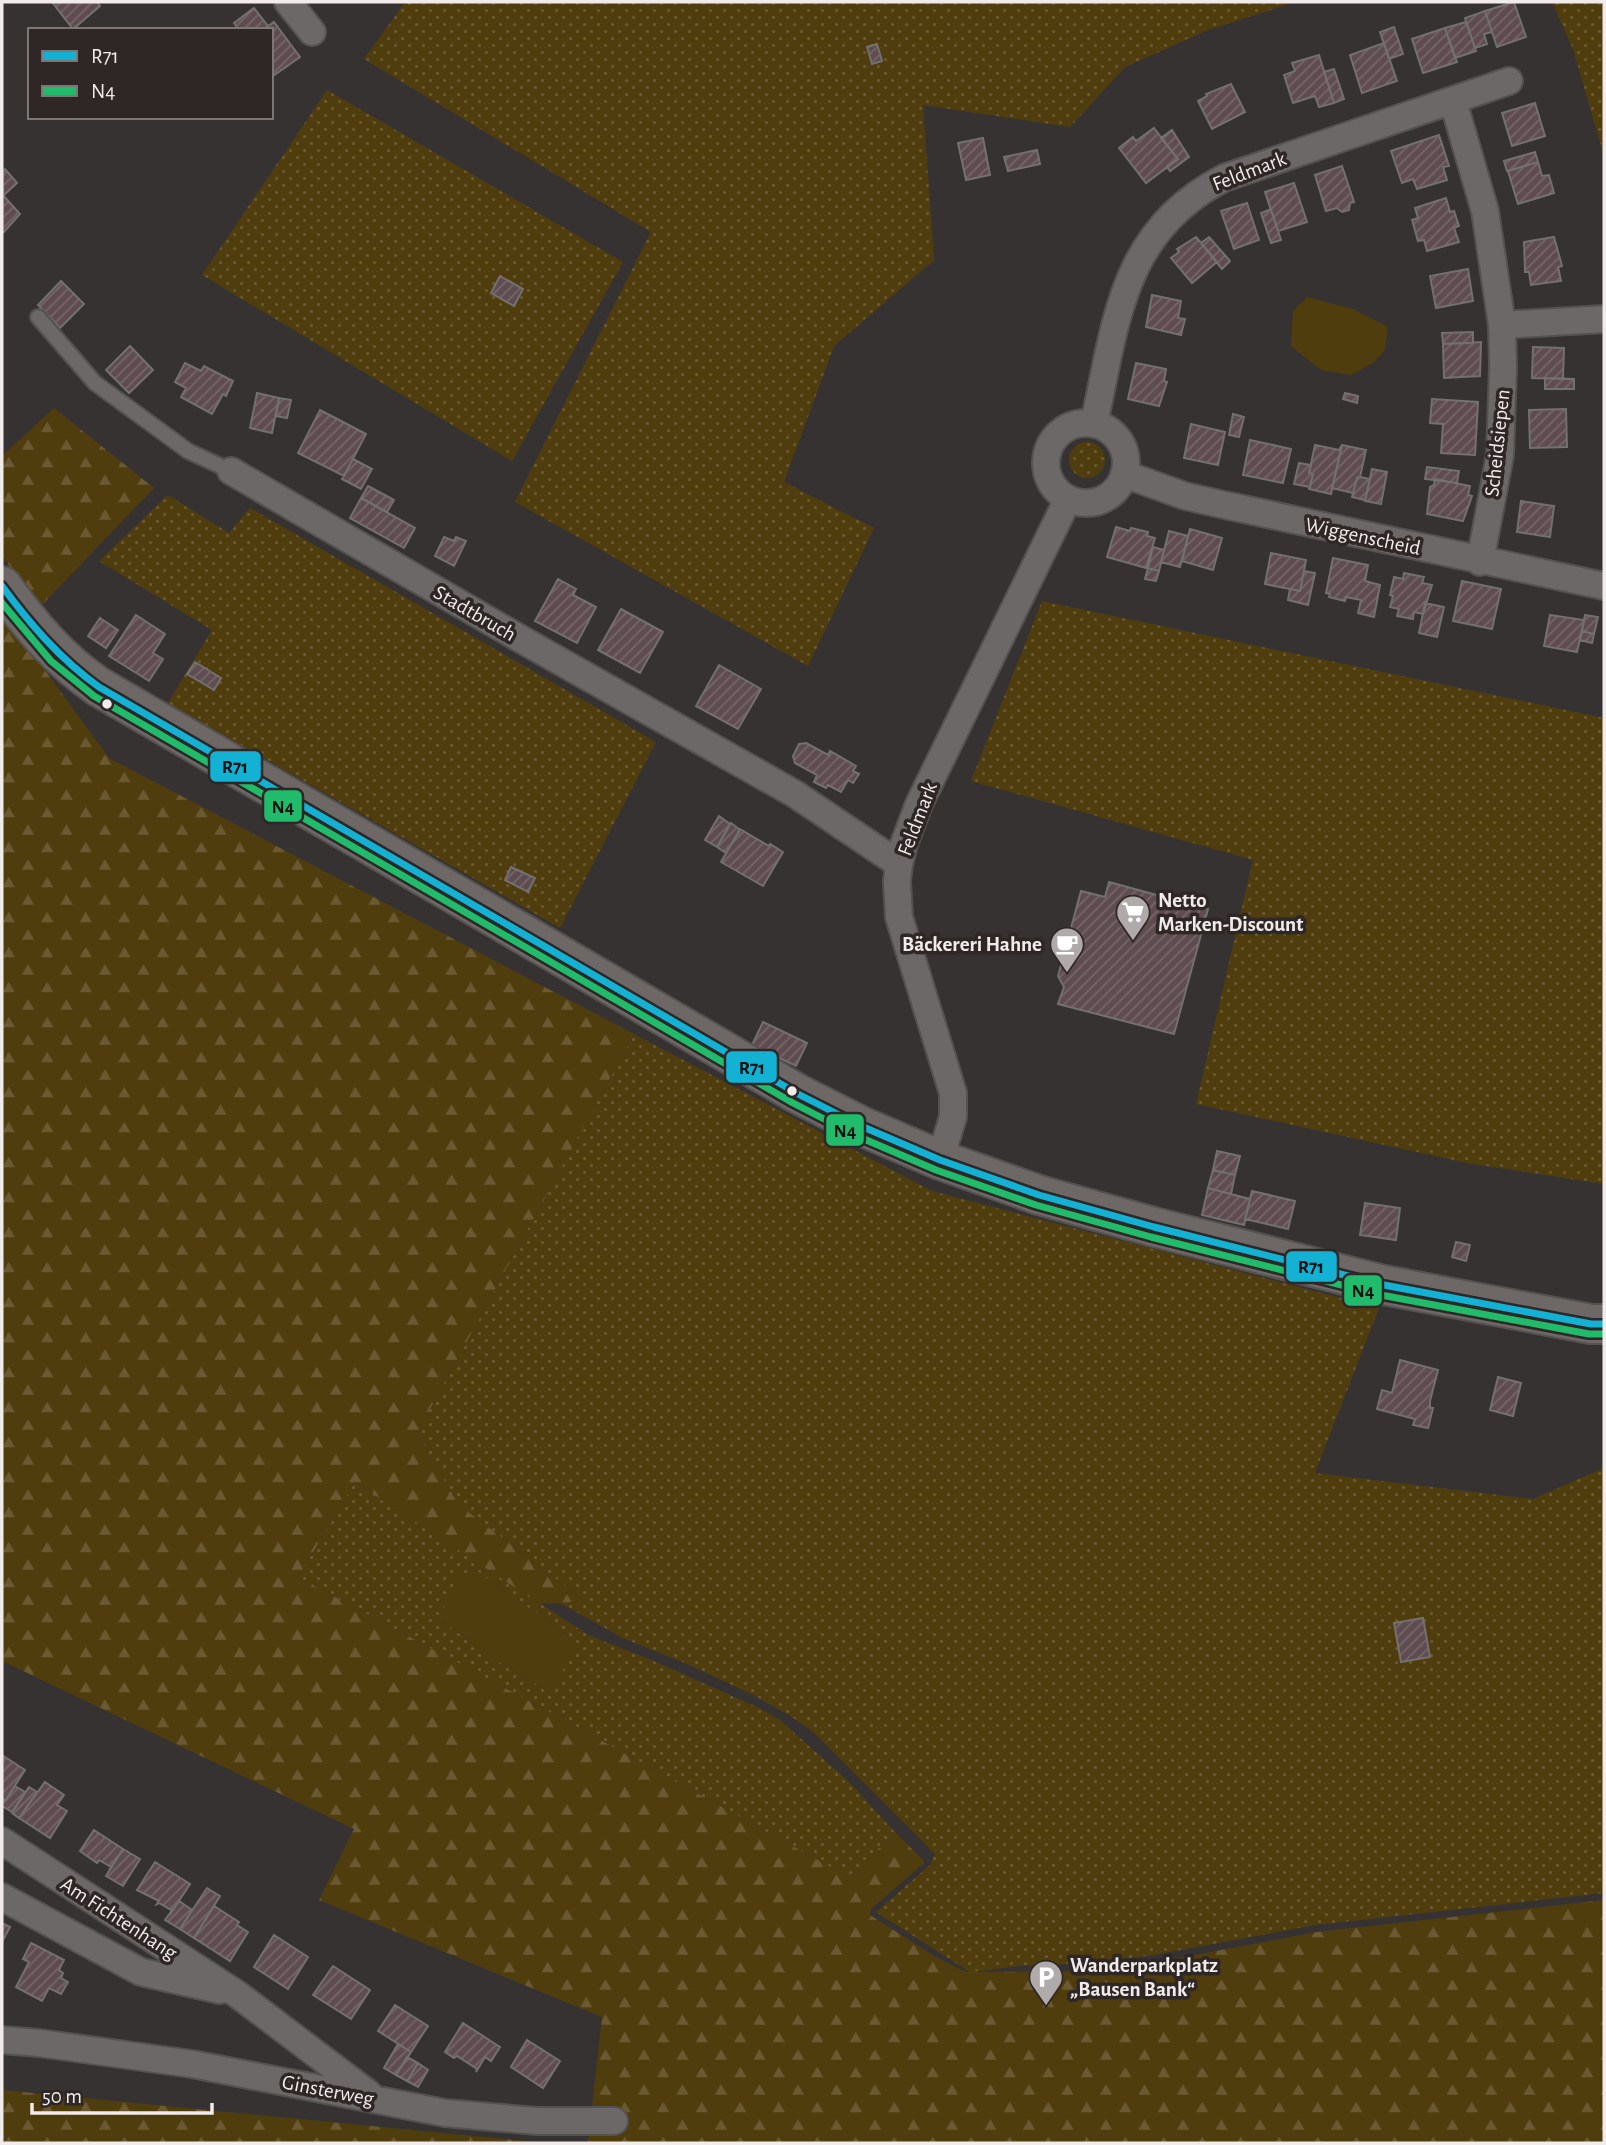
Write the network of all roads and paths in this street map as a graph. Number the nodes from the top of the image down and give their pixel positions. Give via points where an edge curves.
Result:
1 (288, 2) edge
2 (312, 32) dead end
3 (1509, 81) dead end
4 (1453, 101) junction
5 (38, 317) dead end
6 (1604, 320) edge
7 (1502, 324) junction
8 (1094, 424) junction
9 (231, 471) joint
10 (1124, 474) junction
11 (1068, 499) junction
12 (1480, 562) junction
13 (2, 586) edge
14 (1604, 586) edge
15 (899, 864) junction
16 (940, 1160) junction
17 (1604, 1324) edge
18 (2, 1841) edge
19 (2, 1897) edge
20 (237, 1994) junction
21 (2, 2040) edge
22 (376, 2099) junction
23 (614, 2121) dead end

1 - 2 street
3 - 4 street, Feldmark
4 - 7 street, Scheidsiepen via 1485,211
4 - 8 street, Feldmark via 1224,178 1203,188 1165,221 1138,258 1128,282
5 - 9 lane via 95,383 188,451
6 - 7 street
7 - 12 street, Scheidsiepen via 1500,455
8 - 10 street via 1116,437 1126,461
8 - 11 street via 1070,426 1047,454 1050,480
9 - 15 street, Stadtbruch via 795,794
10 - 11 street via 1118,487 1096,502
10 - 12 street, Wiggenscheid via 1185,496
11 - 15 street, Feldmark via 919,804
12 - 14 street, Wiggenscheid
13 - 16 street via 54,652 99,687 798,1094
15 - 16 street, Feldmark via 901,931 953,1093 953,1117
16 - 17 street via 1039,1195 1357,1278
18 - 20 street, Am Fichtenhang
19 - 20 street, Am Fichtenhang via 141,1972
20 - 22 street, Am Fichtenhang
21 - 22 street, Ginsterweg via 192,2064
22 - 23 street, Ginsterweg via 445,2113 537,2121

